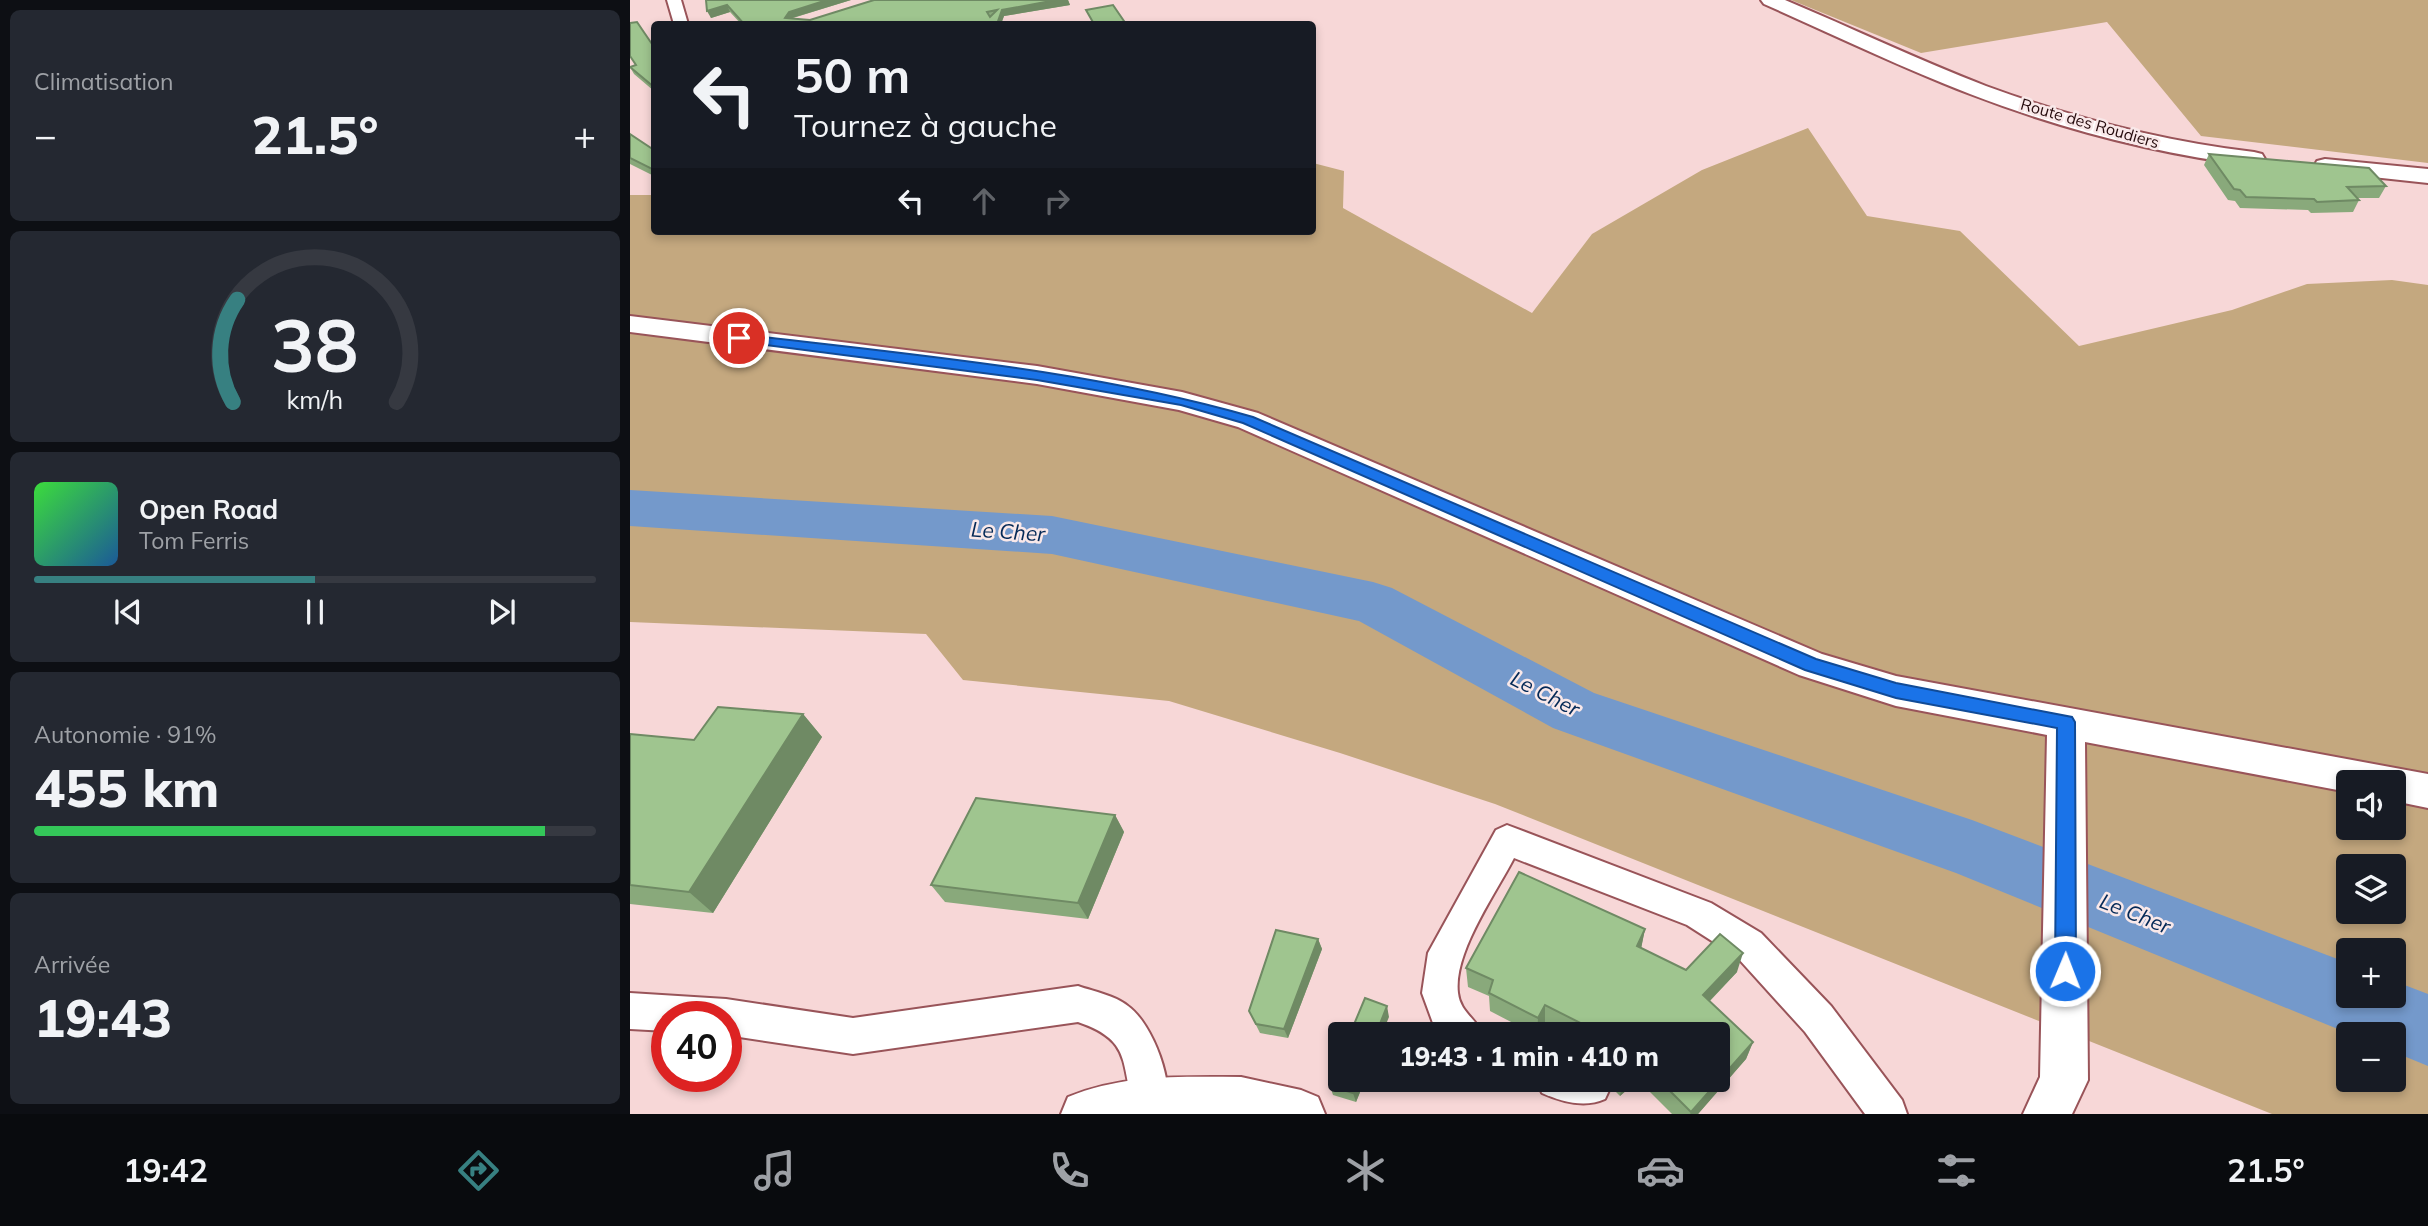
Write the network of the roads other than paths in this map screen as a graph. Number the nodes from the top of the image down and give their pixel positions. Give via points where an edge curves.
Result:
1 (674, 0) edge
2 (1770, 0) edge
3 (680, 21) edge
4 (2271, 161) edge
5 (2310, 165) edge
6 (2428, 176) edge
7 (630, 324) edge
8 (2067, 740) junction
9 (2336, 776) edge
10 (2406, 786) edge
11 (2428, 790) edge
12 (630, 1011) edge
13 (651, 1012) edge
14 (742, 1020) edge
15 (1451, 1022) edge
16 (1151, 1101) junction
17 (1085, 1114) edge
18 (1301, 1114) edge
19 (1888, 1114) edge
20 (2047, 1114) edge

1 - 3 street
2 - 4 street, Route des Roudiers via 2011,101 2180,149
5 - 6 street
7 - 8 street via 1037,376 1182,401 1248,420 1812,665
8 - 9 street
8 - 20 street via 2064,1080
10 - 11 street
12 - 13 street
14 - 16 street via 853,1036 1078,1004 1111,1014 1134,1040 1148,1075
15 - 19 street via 1440,993 1445,953 1507,840 1699,914 1749,944 1818,1019
16 - 17 street
16 - 18 street via 1241,1101

